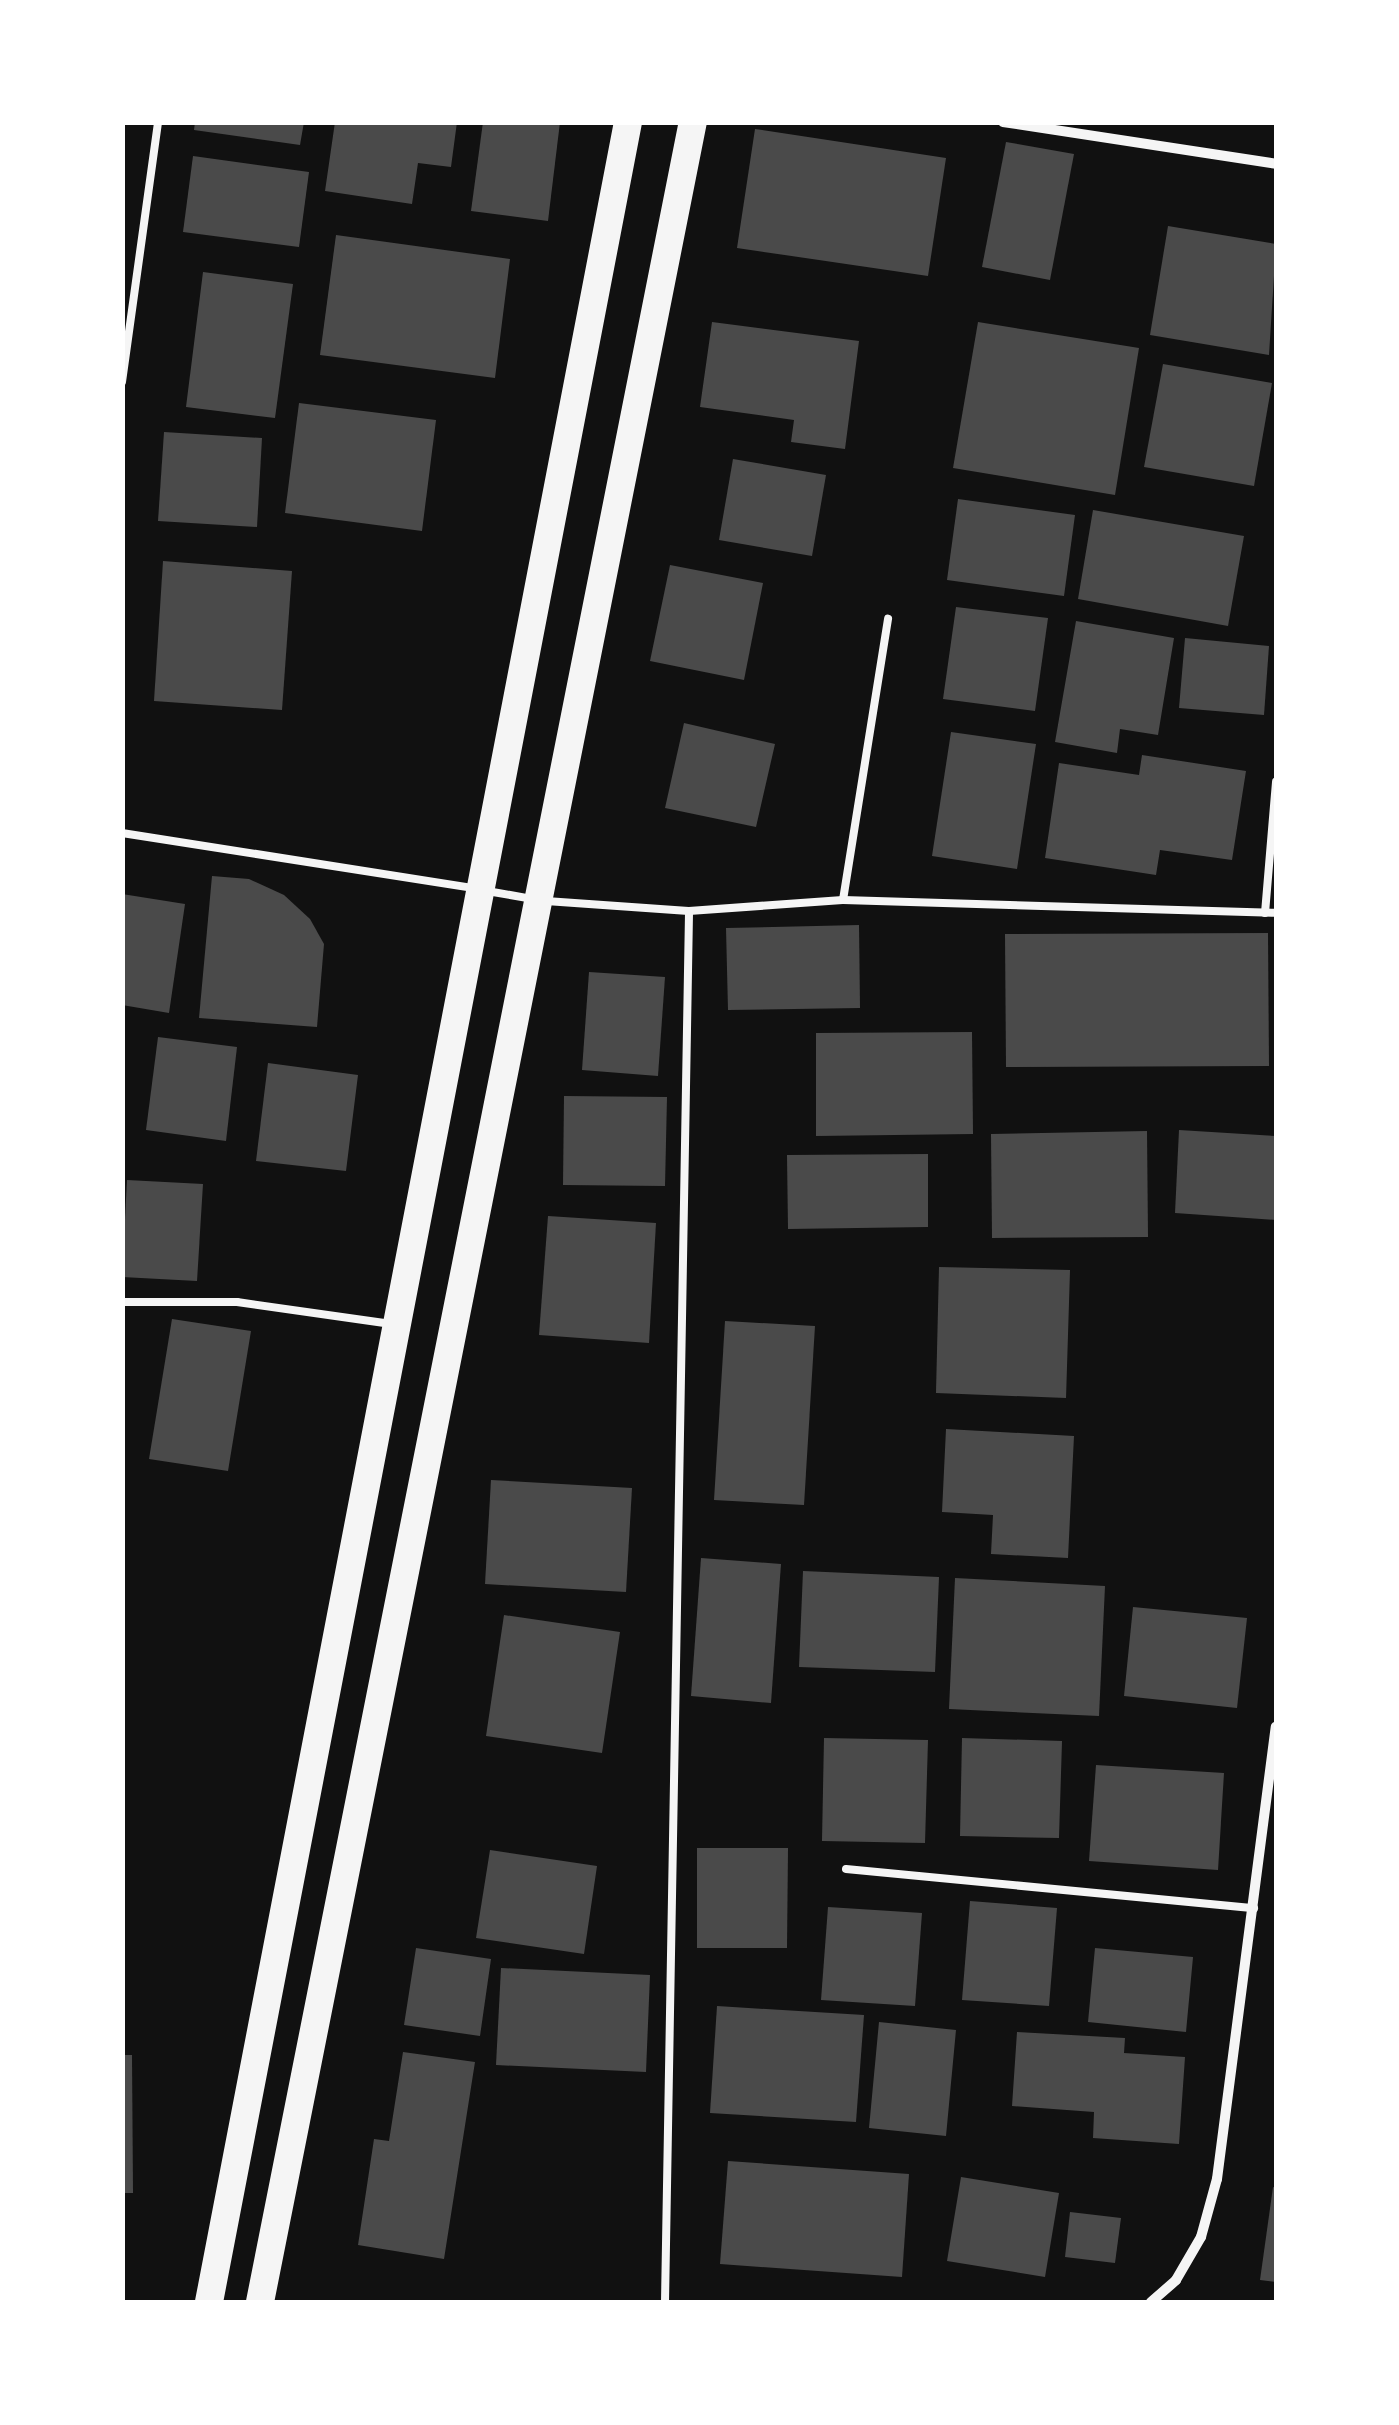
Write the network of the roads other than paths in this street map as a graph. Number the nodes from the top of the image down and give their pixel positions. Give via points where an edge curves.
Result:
1 (158, 122) edge
2 (628, 122) edge
3 (693, 122) edge
4 (1004, 122) edge
5 (1276, 164) edge
6 (122, 382) edge
7 (888, 619) dead end
8 (1276, 781) edge
9 (122, 833) edge
10 (481, 890) junction
11 (843, 900) junction
12 (543, 901) junction
13 (690, 910) junction
14 (1265, 913) junction
15 (1276, 913) edge
16 (122, 1302) edge
17 (396, 1325) junction
18 (1276, 1726) edge
19 (846, 1869) dead end
20 (1254, 1908) junction
21 (209, 2302) edge
22 (260, 2302) edge
23 (665, 2302) edge
24 (1152, 2302) edge

1 - 6 lane
2 - 10 highway
3 - 12 highway
4 - 5 street
7 - 11 lane
8 - 14 lane
9 - 10 lane
10 - 12 lane
10 - 17 highway
11 - 13 lane
11 - 14 lane
12 - 13 lane
12 - 22 highway
13 - 23 lane
14 - 15 lane
16 - 17 lane via 236,1302
17 - 21 highway
18 - 20 street
19 - 20 lane
20 - 24 street via 1217,2179 1201,2237 1176,2280

